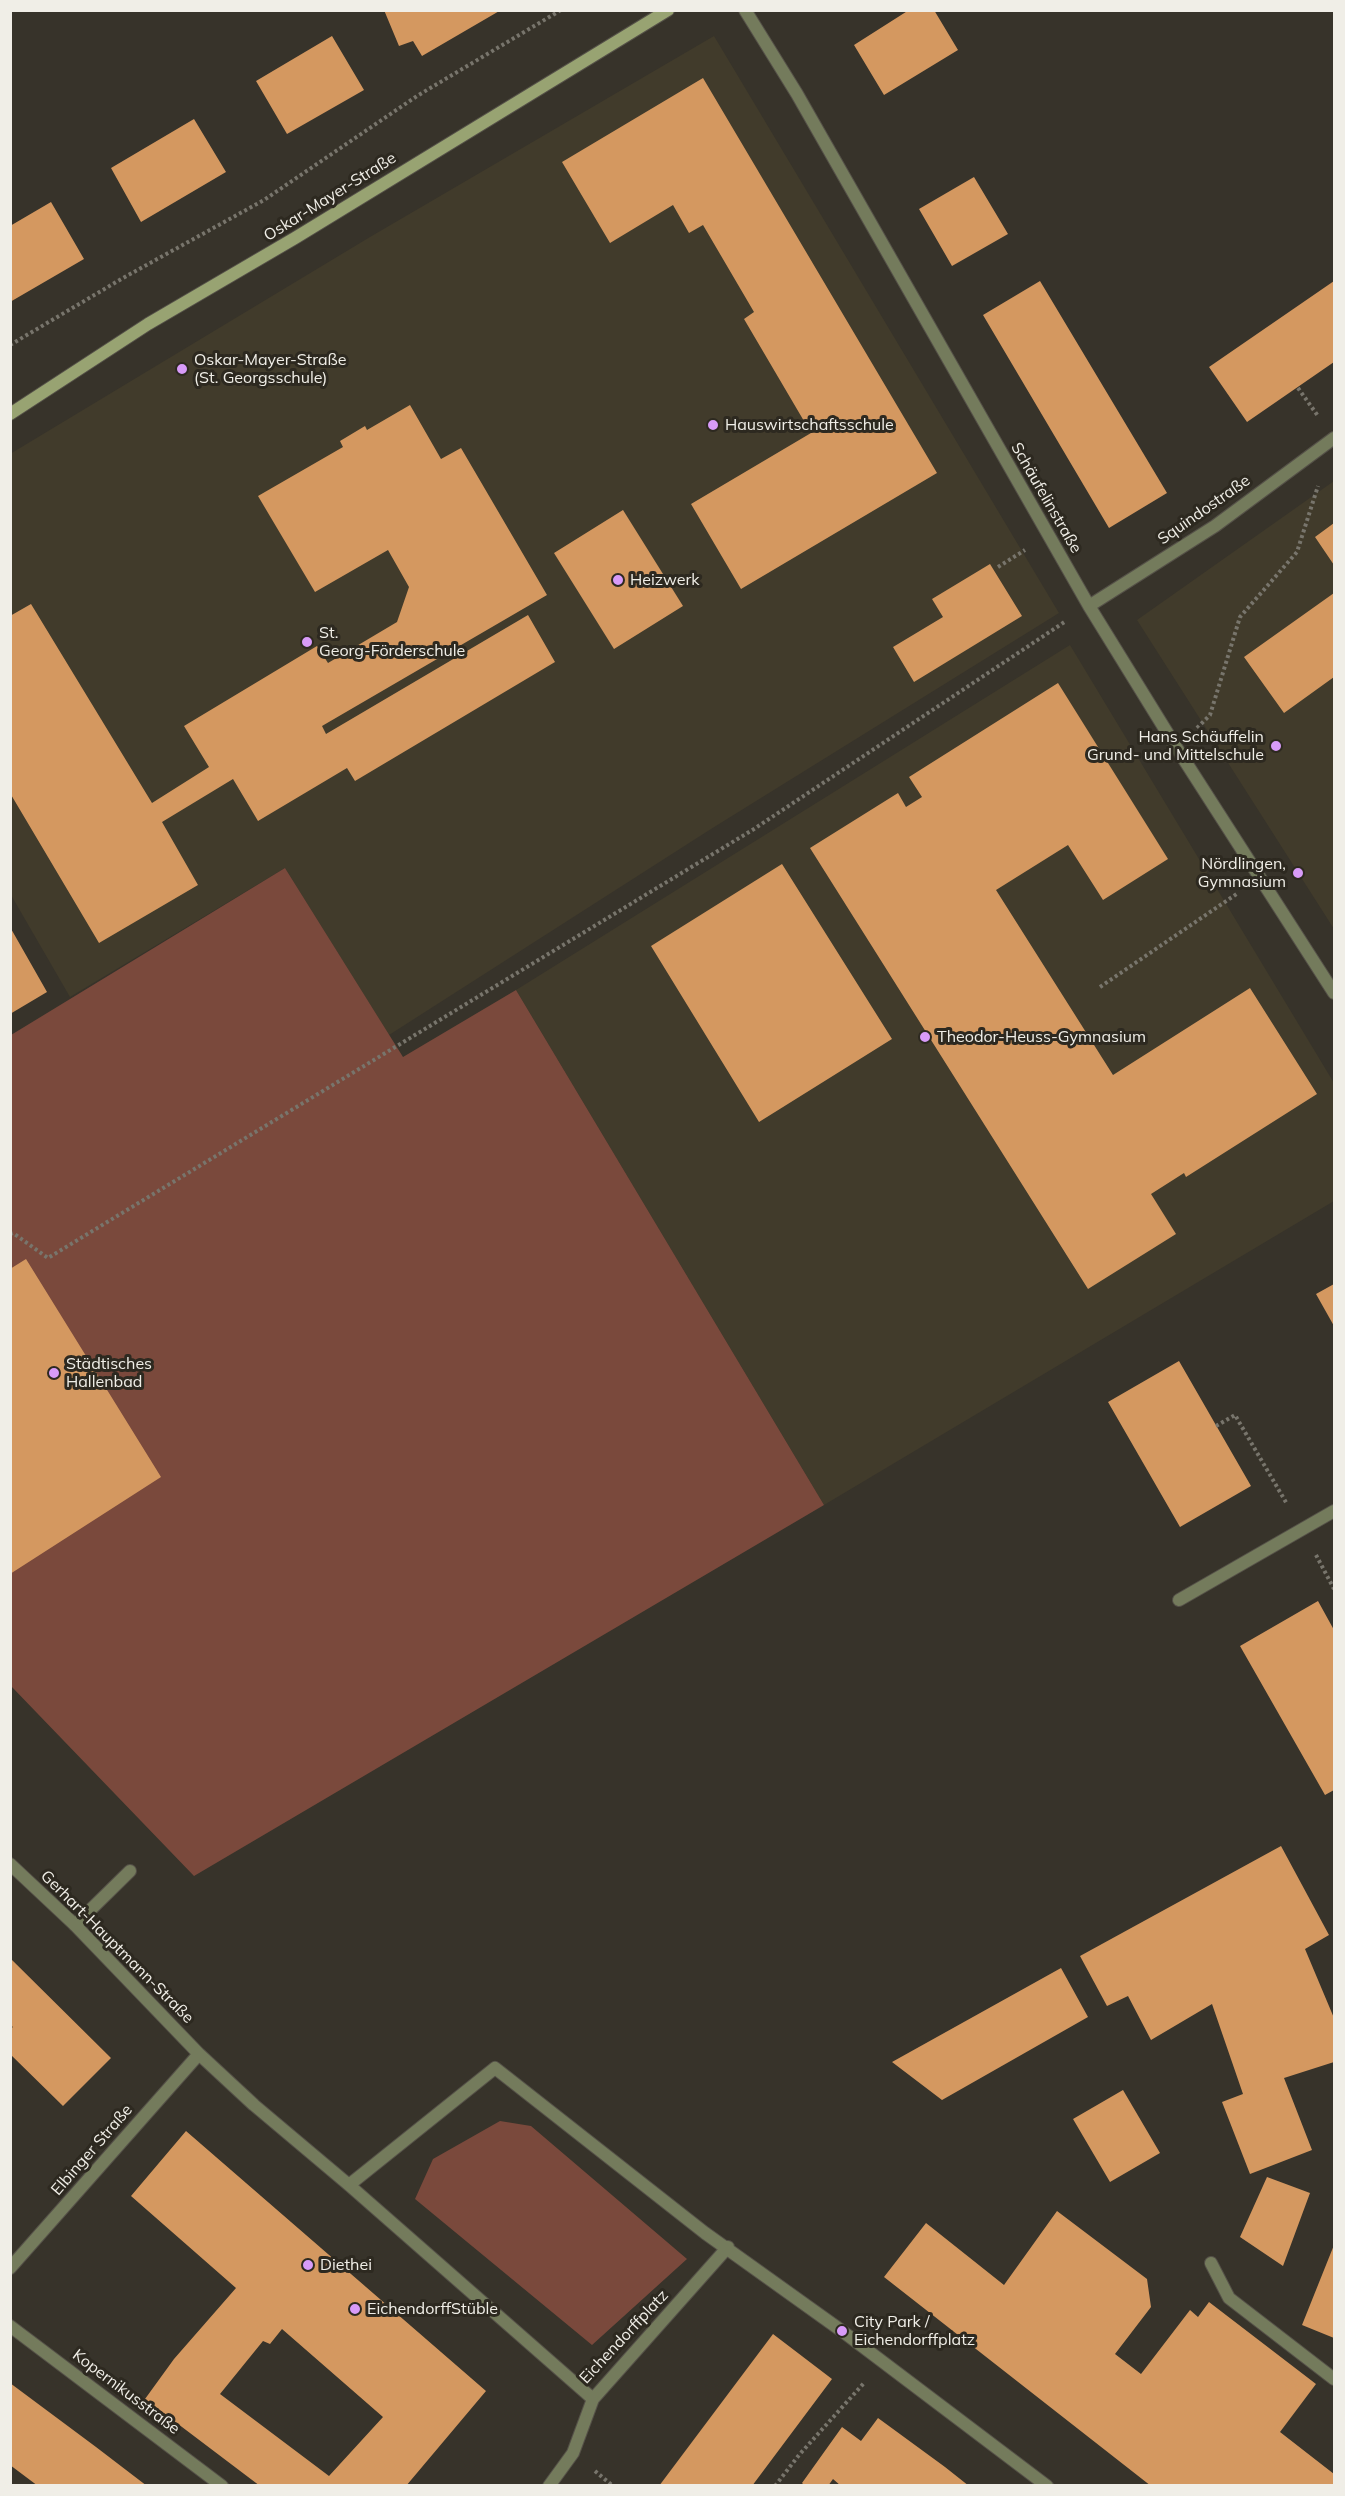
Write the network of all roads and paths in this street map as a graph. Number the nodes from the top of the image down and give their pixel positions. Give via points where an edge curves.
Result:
1 (561, 10) edge
2 (668, 10) edge
3 (745, 10) edge
4 (10, 345) edge
5 (10, 414) edge
6 (1335, 438) edge
7 (1319, 484) dead end
8 (1089, 606) junction
9 (1176, 747) junction
10 (1261, 878) junction
11 (1100, 987) dead end
12 (1335, 993) edge
13 (10, 1234) edge
14 (1216, 1426) dead end
15 (1335, 1511) edge
16 (1301, 1530) junction
17 (1335, 1589) edge
18 (1179, 1600) dead end
19 (10, 1864) edge
20 (130, 1871) dead end
21 (75, 1925) junction
22 (199, 2054) junction
23 (349, 2185) junction
24 (728, 2247) junction
25 (1211, 2263) dead end
26 (10, 2268) edge
27 (10, 2326) edge
28 (883, 2363) junction
29 (1335, 2379) edge
30 (593, 2399) junction
31 (222, 2486) edge
32 (549, 2486) edge
33 (775, 2486) edge
34 (1047, 2486) edge

1 - 4 path via 417,96 264,200
2 - 5 main road, Oskar-Mayer-Straße via 148,324
3 - 8 street, Schäufelinstraße
6 - 8 street, Squindostraße via 1215,526
7 - 9 path via 1297,552 1240,617 1210,715
8 - 9 street, Schäufelinstraße
8 - 13 path via 754,829 48,1258
9 - 10 street, Schäufelinstraße
10 - 11 path
10 - 12 street, Schäufelinstraße
14 - 16 path via 1235,1415
15 - 16 street
16 - 17 path
16 - 18 street
19 - 21 street, Gerhart-Hauptmann-Straße
20 - 21 street
21 - 22 street, Gerhart-Hauptmann-Straße
22 - 23 street, Eichendorffplatz
22 - 26 street, Elbinger Straße
23 - 24 street via 495,2068
23 - 30 street, Eichendorffplatz
24 - 28 street
24 - 30 street, Eichendorffplatz
25 - 29 street via 1229,2298
27 - 31 street, Kopernikusstraße
28 - 33 path
28 - 34 street
30 - 32 street via 573,2453

